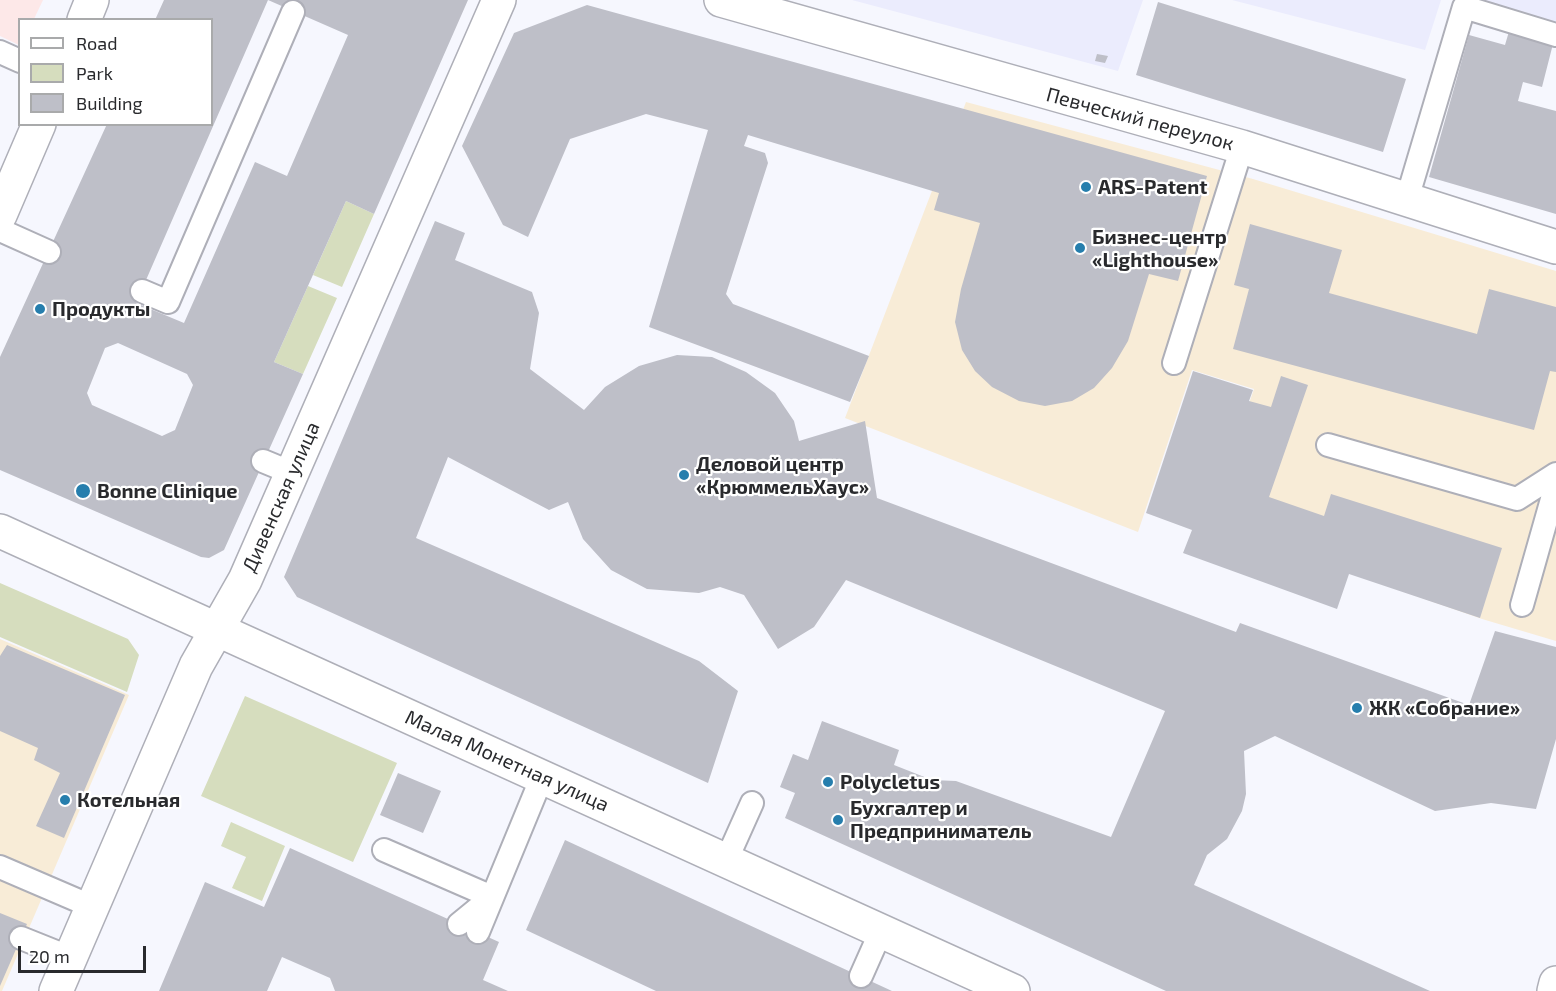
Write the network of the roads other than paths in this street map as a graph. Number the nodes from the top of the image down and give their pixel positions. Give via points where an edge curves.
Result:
1 (93, 0) edge
2 (499, 0) edge
3 (721, 0) edge
4 (293, 12) dead end
5 (85, 18) edge
6 (1556, 35) edge
7 (0, 52) edge
8 (18, 60) edge
9 (38, 126) edge
10 (1242, 147) junction
11 (1407, 199) junction
12 (0, 215) edge
13 (0, 230) edge
14 (1556, 247) edge
15 (49, 252) dead end
16 (142, 291) dead end
17 (1174, 363) dead end
18 (1328, 445) dead end
19 (1556, 474) edge
20 (1556, 485) edge
21 (0, 531) edge
22 (1522, 605) dead end
23 (217, 630) junction
24 (542, 777) junction
25 (752, 803) dead end
26 (384, 850) dead end
27 (726, 861) junction
28 (0, 867) edge
29 (492, 897) junction
30 (93, 907) junction
31 (468, 928) dead end
32 (881, 931) junction
33 (21, 938) dead end
34 (71, 958) junction
35 (861, 976) dead end
36 (1556, 983) edge
37 (56, 991) edge
38 (1013, 991) edge
39 (1554, 991) edge

1 - 5 street
2 - 23 street, Дивенская улица via 278,467 245,580
3 - 10 street, Певческий переулок
4 - 16 lane via 168,302
6 - 11 lane via 1464,7
7 - 8 lane
9 - 12 street
10 - 11 street, Певческий переулок
10 - 17 lane
11 - 14 street, Певческий переулок
13 - 15 lane
18 - 19 lane via 1517,499
20 - 22 lane
21 - 23 street, Малая Монетная улица
23 - 24 street, Малая Монетная улица
23 - 30 street, Дивенская улица via 196,666
24 - 27 street, Малая Монетная улица
24 - 29 lane
25 - 27 lane
26 - 29 lane
27 - 32 street, Малая Монетная улица
28 - 30 lane
29 - 31 lane
30 - 34 street, Дивенская улица
32 - 35 lane
32 - 38 street, Малая Монетная улица
33 - 34 lane
34 - 37 street, Дивенская улица
36 - 39 street

